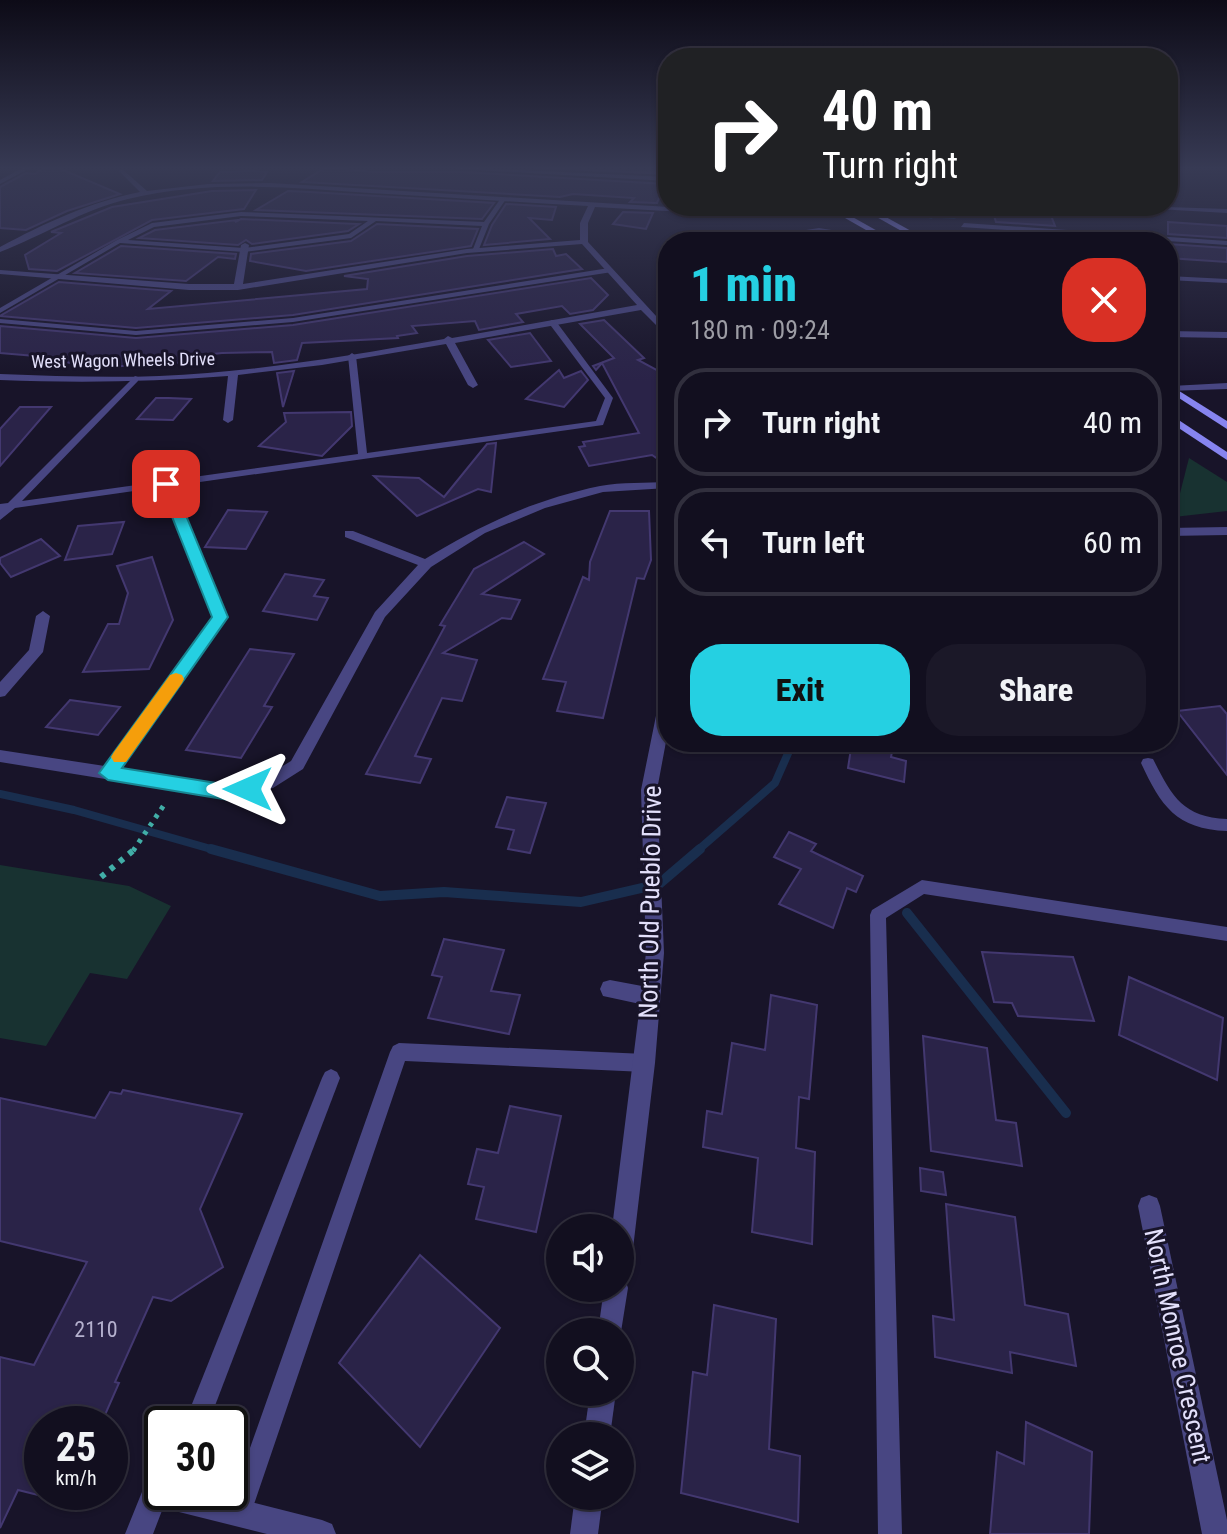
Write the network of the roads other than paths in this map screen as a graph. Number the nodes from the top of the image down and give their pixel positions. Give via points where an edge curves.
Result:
1 (22, 239) edge
2 (124, 239) edge
3 (328, 239) edge
4 (480, 239) edge
5 (584, 239) edge
6 (1178, 240) edge
7 (119, 241) junction
8 (584, 242) junction
9 (1227, 243) edge
10 (244, 248) junction
11 (476, 249) junction
12 (0, 250) edge
13 (609, 270) junction
14 (0, 272) edge
15 (58, 277) junction
16 (1178, 279) edge
17 (1227, 281) edge
18 (238, 287) junction
19 (642, 307) junction
20 (0, 311) edge
21 (0, 321) edge
22 (552, 322) junction
23 (658, 324) edge
24 (1178, 334) edge
25 (1227, 335) edge
26 (448, 339) junction
27 (352, 356) junction
28 (233, 372) junction
29 (0, 377) edge
30 (14, 378) junction
31 (135, 379) junction
32 (473, 385) dead end
33 (1227, 386) edge
34 (1178, 388) edge
35 (0, 389) edge
36 (1178, 393) edge
37 (228, 420) dead end
38 (1178, 423) edge
39 (1227, 426) edge
40 (363, 457) junction
41 (1227, 457) edge
42 (166, 484) junction
43 (658, 486) edge
44 (5, 507) edge
45 (0, 517) edge
46 (1227, 531) edge
47 (1178, 532) edge
48 (349, 534) dead end
49 (426, 564) junction
50 (43, 616) dead end
51 (0, 692) edge
52 (658, 743) edge
53 (0, 756) edge
54 (1148, 763) dead end
55 (108, 773) junction
56 (1227, 825) edge
57 (1227, 934) edge
58 (610, 989) dead end
59 (651, 997) junction
60 (645, 1063) junction
61 (331, 1078) dead end
62 (1149, 1206) dead end
63 (626, 1214) edge
64 (203, 1406) edge
65 (149, 1510) edge
66 (228, 1510) edge
67 (587, 1510) edge
68 (239, 1513) junction
69 (139, 1534) edge
70 (322, 1534) edge
71 (584, 1534) edge
72 (890, 1534) edge
73 (1216, 1534) edge

1 - 12 street
2 - 7 lane
3 - 10 lane
4 - 11 lane
5 - 8 street
6 - 9 street
7 - 10 lane
7 - 15 lane
8 - 11 street
8 - 13 street
10 - 18 street
11 - 18 street
13 - 19 street
13 - 21 lane via 293,320 167,331
14 - 15 street
15 - 18 street
15 - 20 lane
16 - 17 lane
19 - 22 street, West Wagon Wheels Drive
19 - 23 street
22 - 26 street, West Wagon Wheels Drive
22 - 40 lane via 609,398 600,423
24 - 25 street
26 - 27 street, West Wagon Wheels Drive
26 - 32 street
27 - 28 street, West Wagon Wheels Drive
27 - 40 lane
28 - 31 street, West Wagon Wheels Drive
28 - 37 street, West Wagon Wheels Drive
29 - 30 street, West Wagon Wheels Drive
30 - 31 street, West Wagon Wheels Drive
30 - 35 street, West Wagon Wheels Drive
31 - 44 lane
33 - 34 lane
36 - 39 main road
38 - 41 main road
40 - 42 lane
42 - 44 lane
42 - 55 lane via 220,617
43 - 49 street via 603,489 541,505 481,530
44 - 45 lane
46 - 47 street
48 - 49 street
49 - 55 street via 380,615 297,765 267,783 229,792
50 - 51 street via 36,652
52 - 59 street, North Old Pueblo Drive via 649,790 655,953
53 - 55 street
54 - 56 lane via 1177,811 1194,822
57 - 72 lane via 922,887 878,915
58 - 59 street
59 - 60 street, North Old Pueblo Drive
60 - 63 street, North Old Pueblo Drive
60 - 68 lane via 399,1052
61 - 64 lane
62 - 73 street, North Monroe Crescent
65 - 69 street
66 - 68 street
67 - 71 street
68 - 70 street

